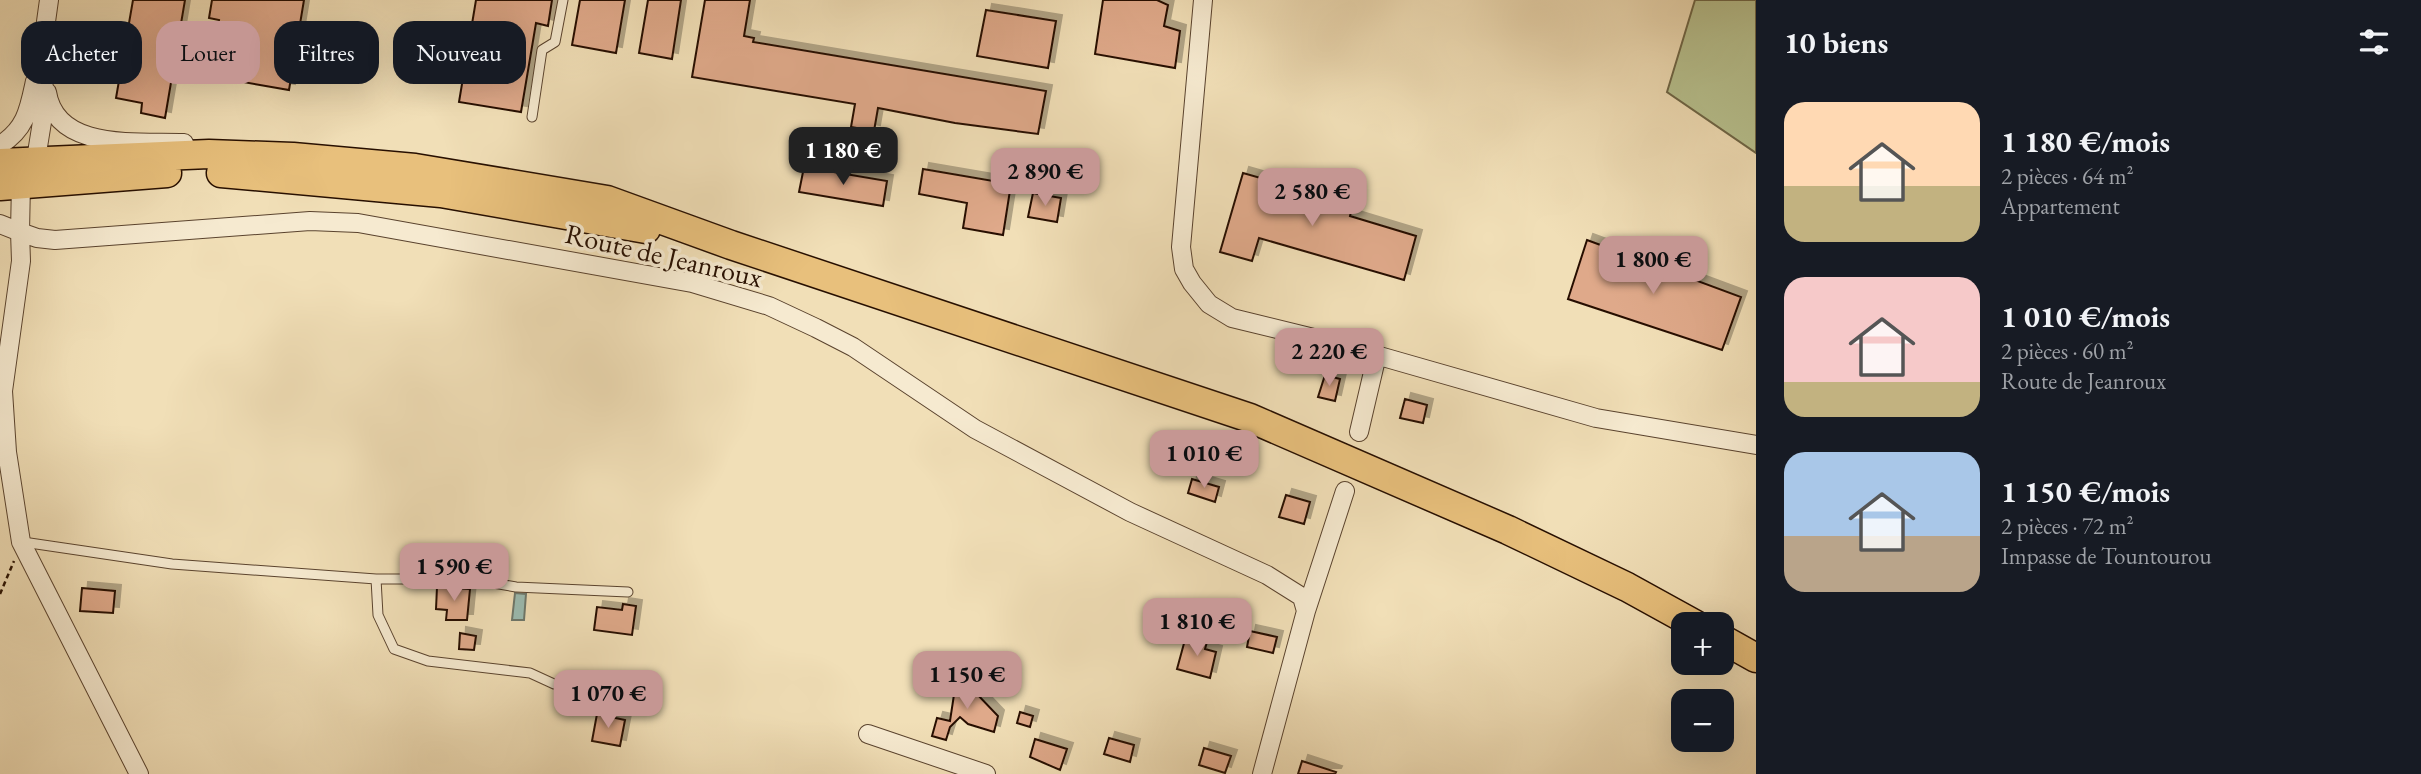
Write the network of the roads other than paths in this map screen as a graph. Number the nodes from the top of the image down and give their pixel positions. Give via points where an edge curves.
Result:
1 (49, 0) edge
2 (563, 0) edge
3 (1203, 0) edge
4 (47, 21) edge
5 (34, 84) edge
6 (43, 84) edge
7 (45, 84) edge
8 (532, 117) dead end
9 (0, 145) edge
10 (36, 159) junction
11 (342, 161) junction
12 (0, 163) edge
13 (11, 184) edge
14 (0, 224) edge
15 (20, 232) junction
16 (0, 236) edge
17 (731, 245) junction
18 (1377, 355) junction
19 (2, 404) edge
20 (1359, 432) dead end
21 (1756, 446) edge
22 (1345, 491) dead end
23 (21, 542) junction
24 (376, 579) junction
25 (628, 592) dead end
26 (1306, 611) junction
27 (1673, 612) edge
28 (1734, 646) edge
29 (1756, 658) edge
30 (554, 684) dead end
31 (868, 734) dead end
32 (139, 774) edge
33 (986, 774) edge
34 (1262, 774) edge

1 - 4 street
2 - 8 lane via 555,42 542,50
3 - 18 street via 1181,247 1184,269 1209,304 1232,318
5 - 9 street via 27,120
6 - 10 street
7 - 11 street via 54,114 83,135 118,141 309,150
10 - 11 main road via 209,154
10 - 12 main road
10 - 13 street
11 - 17 main road via 415,168 607,200
13 - 15 street
13 - 17 main road via 169,172 241,174 441,193
14 - 15 street, Route de Jeanroux
15 - 16 lane
15 - 19 street via 21,261
15 - 26 street, Route de Jeanroux via 55,240 310,221 358,223 692,282 769,306 853,347 975,429 1047,470 1286,584 1302,597
17 - 27 main road via 1250,418 1508,530
18 - 20 street
18 - 21 street via 1595,418
19 - 23 street
22 - 26 street
23 - 24 lane via 172,564
23 - 32 street
24 - 25 lane via 470,579 516,587
24 - 30 lane via 378,615 394,649 428,661 530,673
26 - 34 street
28 - 29 main road
31 - 33 street

